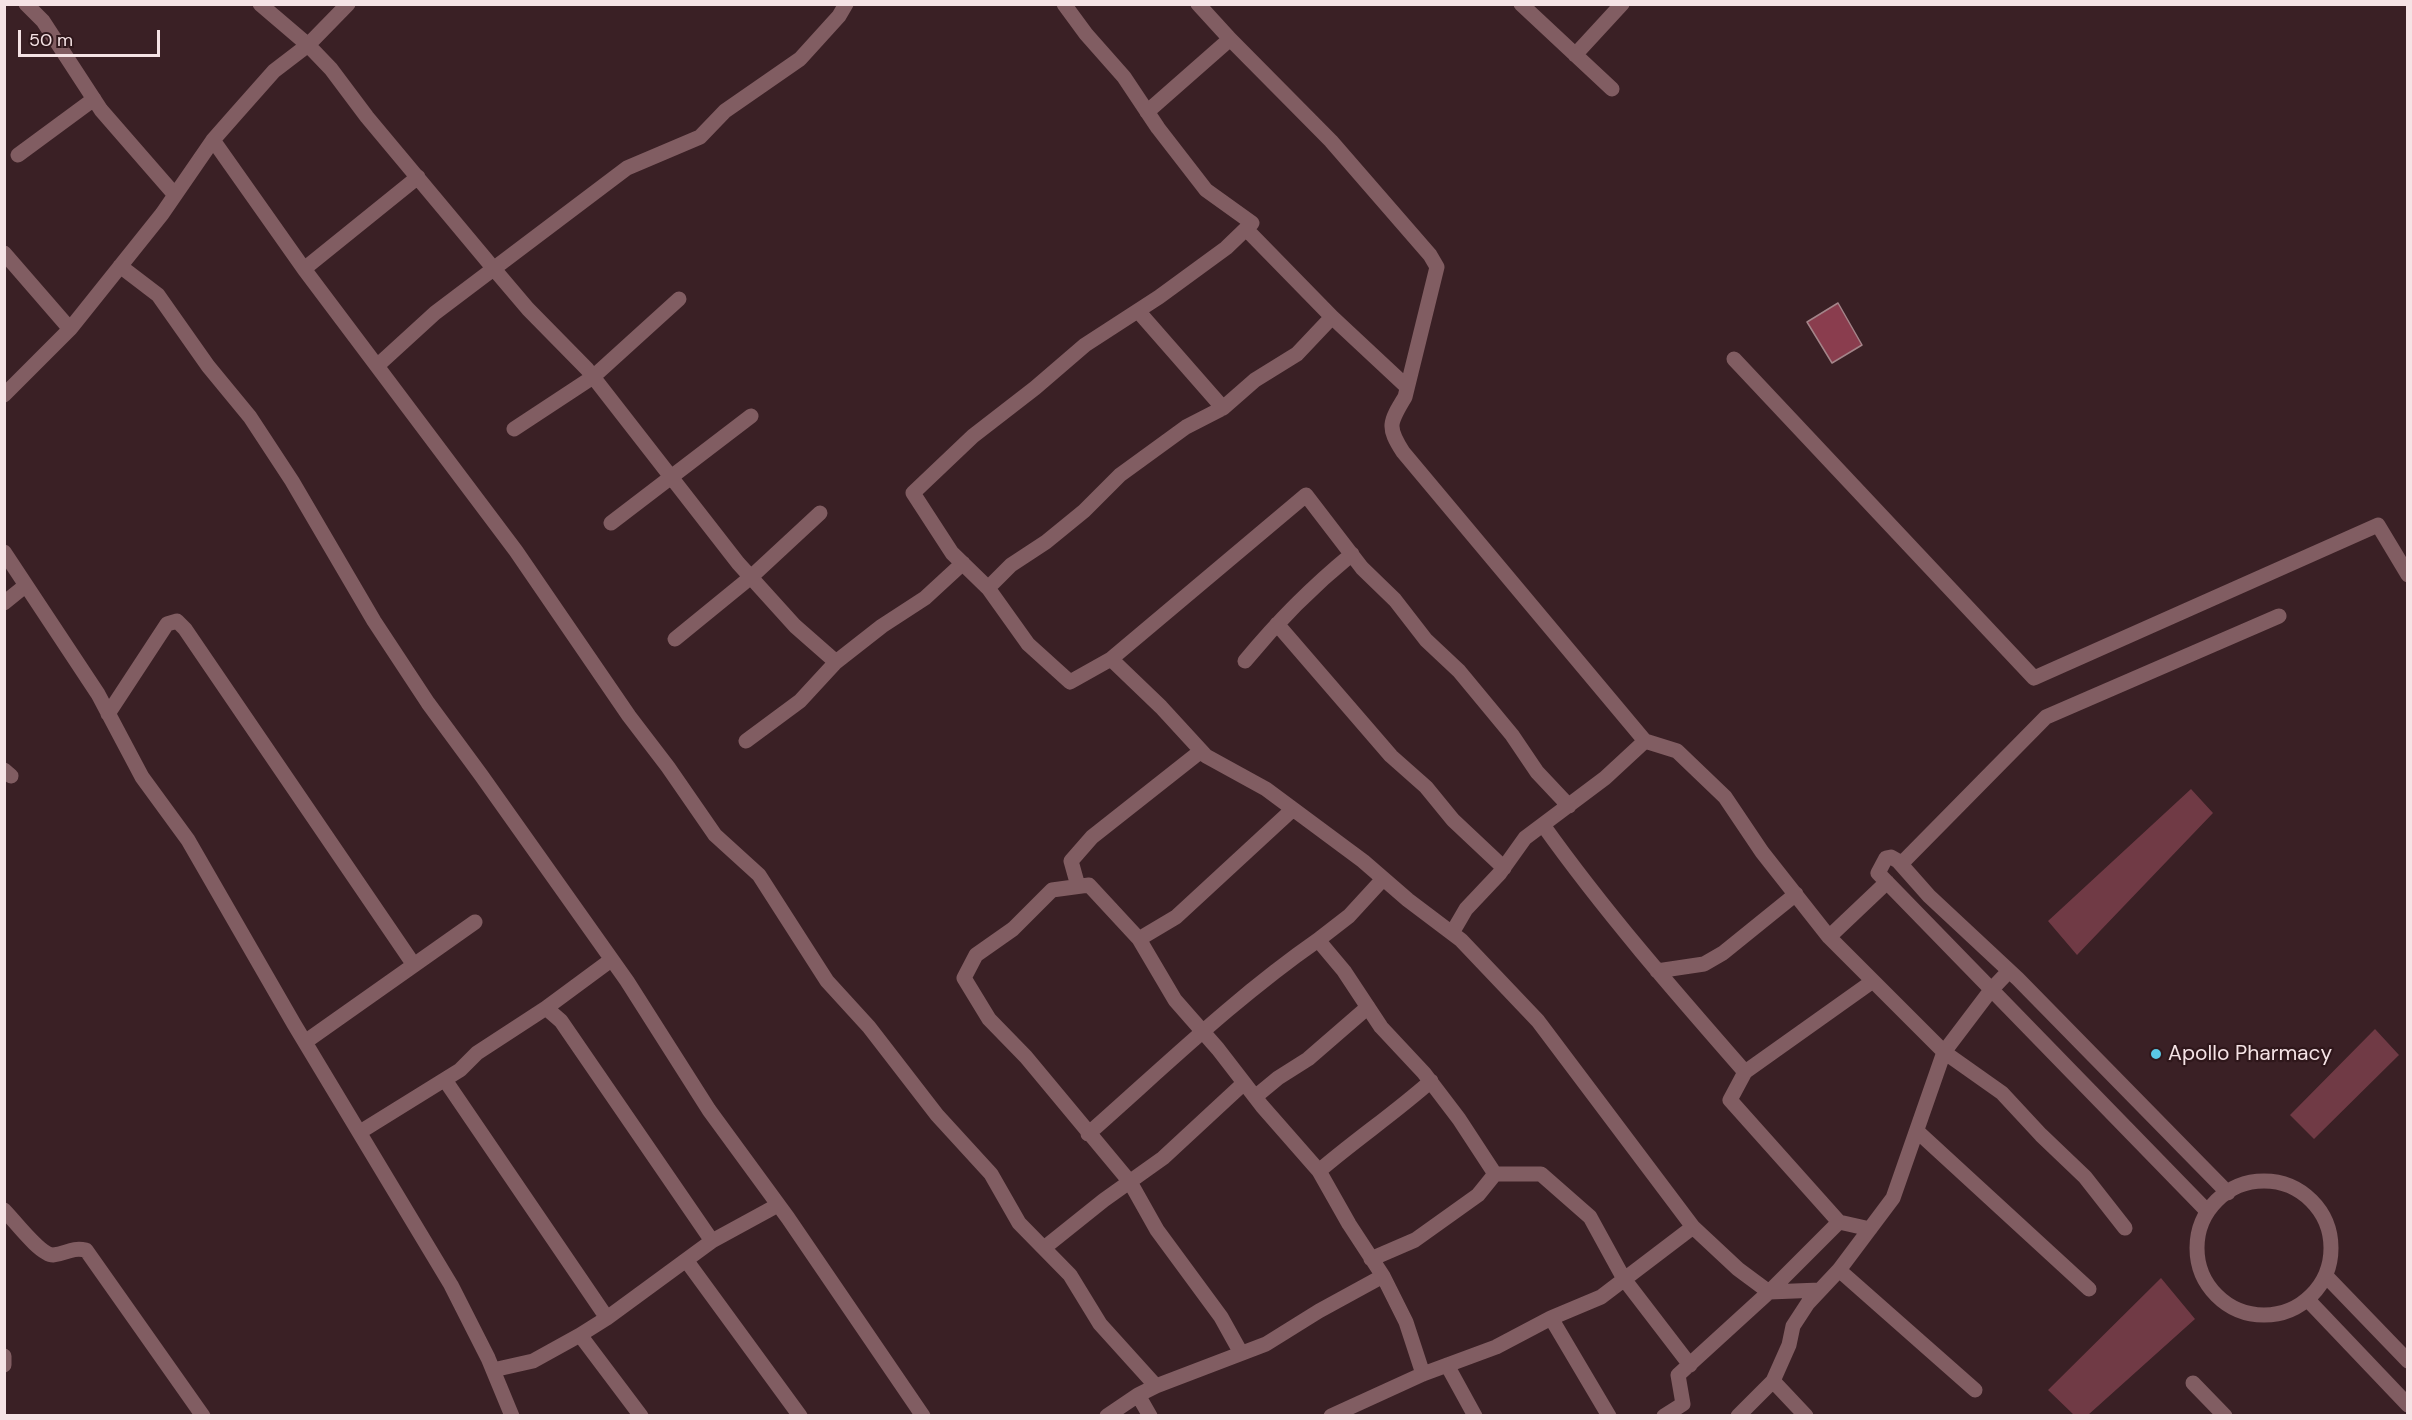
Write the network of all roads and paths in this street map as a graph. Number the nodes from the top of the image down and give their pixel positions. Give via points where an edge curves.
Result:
1 (26, 4) edge
2 (260, 4) edge
3 (348, 4) edge
4 (846, 4) edge
5 (1064, 4) edge
6 (1198, 4) edge
7 (1521, 4) edge
8 (1622, 4) edge
9 (1230, 39) junction
10 (308, 45) junction
11 (1575, 55) junction
12 (1612, 89) dead end
13 (94, 99) junction
14 (1147, 112) junction
15 (213, 140) junction
16 (18, 154) dead end
17 (418, 177) junction
18 (175, 195) junction
19 (1246, 229) junction
20 (4, 253) edge
21 (120, 266) junction
22 (304, 269) junction
23 (494, 269) junction
24 (679, 299) dead end
25 (1138, 310) junction
26 (1332, 317) junction
27 (70, 329) junction
28 (1734, 359) dead end
29 (377, 366) junction
30 (593, 377) junction
31 (1407, 387) junction
32 (4, 394) edge
33 (1223, 408) junction
34 (751, 416) dead end
35 (514, 429) dead end
36 (670, 478) junction
37 (819, 513) dead end
38 (611, 523) dead end
39 (4, 552) edge
40 (1352, 554) junction
41 (963, 563) junction
42 (2408, 575) edge
43 (751, 577) junction
44 (25, 586) junction
45 (988, 588) junction
46 (4, 603) edge
47 (2279, 616) dead end
48 (1277, 624) junction
49 (675, 639) dead end
50 (1111, 659) junction
51 (836, 662) junction
52 (1245, 662) dead end
53 (108, 714) junction
54 (746, 741) dead end
55 (1645, 741) junction
56 (1201, 751) junction
57 (1569, 806) junction
58 (1292, 810) junction
59 (1543, 825) junction
60 (1901, 864) junction
61 (1504, 868) junction
62 (1383, 879) junction
63 (1887, 882) junction
64 (1078, 886) junction
65 (1796, 894) junction
66 (475, 922) dead end
67 (1452, 933) junction
68 (1829, 938) junction
69 (1138, 939) junction
70 (1318, 940) junction
71 (611, 960) junction
72 (414, 965) junction
73 (1657, 971) junction
74 (2009, 971) junction
75 (1873, 981) junction
76 (1991, 990) junction
77 (1368, 1007) junction
78 (546, 1008) junction
79 (1203, 1032) junction
80 (305, 1042) junction
81 (1944, 1052) junction
82 (1745, 1072) junction
83 (445, 1080) junction
84 (1431, 1081) junction
85 (1244, 1083) junction
86 (1255, 1097) junction
87 (360, 1132) junction
88 (1918, 1132) junction
89 (1088, 1134) junction
90 (1319, 1171) junction
91 (1496, 1174) junction
92 (1130, 1182) junction
93 (2228, 1193) junction
94 (778, 1205) junction
95 (4, 1210) edge
96 (2207, 1210) junction
97 (1839, 1222) junction
98 (1693, 1227) junction
99 (2124, 1228) dead end
100 (1870, 1229) junction
101 (712, 1241) junction
102 (1044, 1248) junction
103 (1371, 1259) junction
104 (686, 1260) junction
105 (1839, 1270) junction
106 (1383, 1276) junction
107 (2326, 1276) junction
108 (1624, 1279) junction
109 (2089, 1289) dead end
110 (1820, 1290) junction
111 (1769, 1292) junction
112 (2307, 1300) junction
113 (608, 1318) junction
114 (1551, 1318) junction
115 (580, 1335) junction
116 (1241, 1353) junction
117 (4, 1356) edge
118 (2408, 1361) edge
119 (4, 1365) edge
120 (1447, 1365) junction
121 (1690, 1365) junction
122 (493, 1370) junction
123 (1423, 1374) junction
124 (1773, 1382) junction
125 (2193, 1383) dead end
126 (1156, 1386) junction
127 (1975, 1390) dead end
128 (1138, 1395) junction
129 (2408, 1405) edge
130 (203, 1416) edge
131 (512, 1416) edge
132 (641, 1416) edge
133 (800, 1416) edge
134 (923, 1416) edge
135 (1107, 1416) edge
136 (1150, 1416) edge
137 (1331, 1416) edge
138 (1475, 1416) edge
139 (1609, 1416) edge
140 (1664, 1416) edge
141 (1738, 1416) edge
142 (1806, 1416) edge
143 (2225, 1416) edge

1 - 13 street via 43,21
2 - 10 street
3 - 10 street
4 - 23 street via 800,59 725,111 699,136 627,168
5 - 14 street via 1124,77
6 - 9 street
7 - 11 street
8 - 11 street
9 - 14 street
9 - 31 street via 1331,141 1437,267
10 - 15 street via 274,71
10 - 17 street
11 - 12 street
13 - 16 street
13 - 18 street
14 - 19 street via 1206,190 1252,223
15 - 18 street
15 - 22 street
17 - 22 street
17 - 23 street
18 - 21 street
19 - 25 street via 1226,248
19 - 26 street
20 - 27 street
21 - 27 street
21 - 71 street via 158,295 250,417 428,704
22 - 29 street
23 - 29 street via 435,313
23 - 30 street
24 - 30 street
25 - 33 street
25 - 41 street via 1085,345 973,436 913,492 952,553
26 - 31 street
26 - 33 street via 1297,354 1255,380
27 - 32 street
28 - 42 street via 2034,678 2378,525
29 - 102 street via 546,591 715,835 759,875 827,981 991,1174 1019,1223
30 - 35 street
30 - 36 street
31 - 55 street via 1394,416 1392,435 1403,453
33 - 45 street via 1186,427 1120,475 1084,511 1011,565
34 - 36 street
36 - 38 street
36 - 43 street
37 - 43 street
39 - 44 street
40 - 48 street
40 - 50 street via 1306,495
40 - 57 street via 1426,640 1459,671
41 - 45 street
41 - 51 street via 925,598
43 - 49 street
43 - 51 street via 795,626
44 - 46 street
44 - 53 street
45 - 50 street via 1028,644 1070,682
47 - 60 street via 2046,717
48 - 52 street
48 - 61 street via 1391,756
50 - 56 street
51 - 54 street via 800,701
53 - 72 street via 167,624 177,621
53 - 80 street via 142,777 188,840
55 - 57 street
55 - 65 street via 1677,751 1725,797
56 - 58 street via 1266,789
56 - 64 street via 1092,837 1071,861
57 - 59 street
58 - 62 street
58 - 69 street via 1176,917
59 - 61 street via 1525,838
59 - 73 street via 1575,871
60 - 63 street via 1886,858 1878,873
60 - 74 street via 1929,896
61 - 67 street via 1466,909
62 - 67 street
62 - 70 street via 1349,916
63 - 68 street
63 - 76 street
64 - 69 street via 1089,885
64 - 89 street via 1052,890 1013,929 976,955 964,978 989,1019 1026,1057
65 - 68 street
65 - 73 street via 1724,953 1704,964
66 - 72 street
67 - 98 street via 1538,1021
68 - 75 street
69 - 79 street via 1176,1000
70 - 77 street
70 - 79 street via 1272,972
71 - 78 street
71 - 94 street via 709,1110
72 - 80 street
73 - 82 street
74 - 76 street
74 - 93 street
75 - 81 street
75 - 82 street
76 - 81 street
76 - 96 street
77 - 84 street
77 - 86 street via 1308,1059
78 - 83 street via 477,1053
78 - 101 street via 561,1021
79 - 85 street
79 - 89 street
80 - 87 street
81 - 88 street
81 - 99 street via 2002,1093 2085,1178
82 - 97 street via 1730,1100
83 - 87 street
83 - 113 street
84 - 90 street
84 - 91 street
85 - 86 street
85 - 92 street via 1163,1158
86 - 90 street
87 - 122 street via 451,1285
88 - 100 street via 1893,1198
88 - 109 street
89 - 92 street
90 - 103 street
91 - 103 street via 1478,1195 1415,1240
91 - 108 street via 1541,1174 1590,1217
92 - 102 street
92 - 116 street via 1157,1230 1221,1317
93 - 96 street
93 - 107 street via 2247,1183 2277,1182 2305,1194 2324,1217 2330,1236
94 - 101 street
94 - 134 street
95 - 130 street via 44,1252 53,1255 75,1248 86,1250
96 - 112 street via 2196,1250 2203,1280 2223,1303 2250,1315 2260,1315 2281,1314
97 - 100 street
97 - 111 street
98 - 108 street
98 - 111 street
100 - 105 street
101 - 104 street
102 - 126 street via 1070,1275 1100,1324
103 - 106 street
104 - 113 street
104 - 133 street
105 - 110 street
105 - 127 street
106 - 116 street via 1266,1344
106 - 123 street via 1406,1322
107 - 112 street
107 - 118 street
108 - 114 street via 1601,1297
108 - 121 street
110 - 111 street
110 - 124 street via 1793,1326
111 - 121 street
112 - 129 street
113 - 115 street
114 - 120 street via 1496,1347
114 - 139 street
115 - 122 street via 533,1361
115 - 132 street
116 - 126 street
117 - 119 street
120 - 123 street
120 - 138 street
121 - 140 street via 1678,1375 1683,1404
122 - 131 street
123 - 137 street
124 - 141 street
124 - 142 street
125 - 143 street
126 - 128 street
128 - 135 street
128 - 136 street

